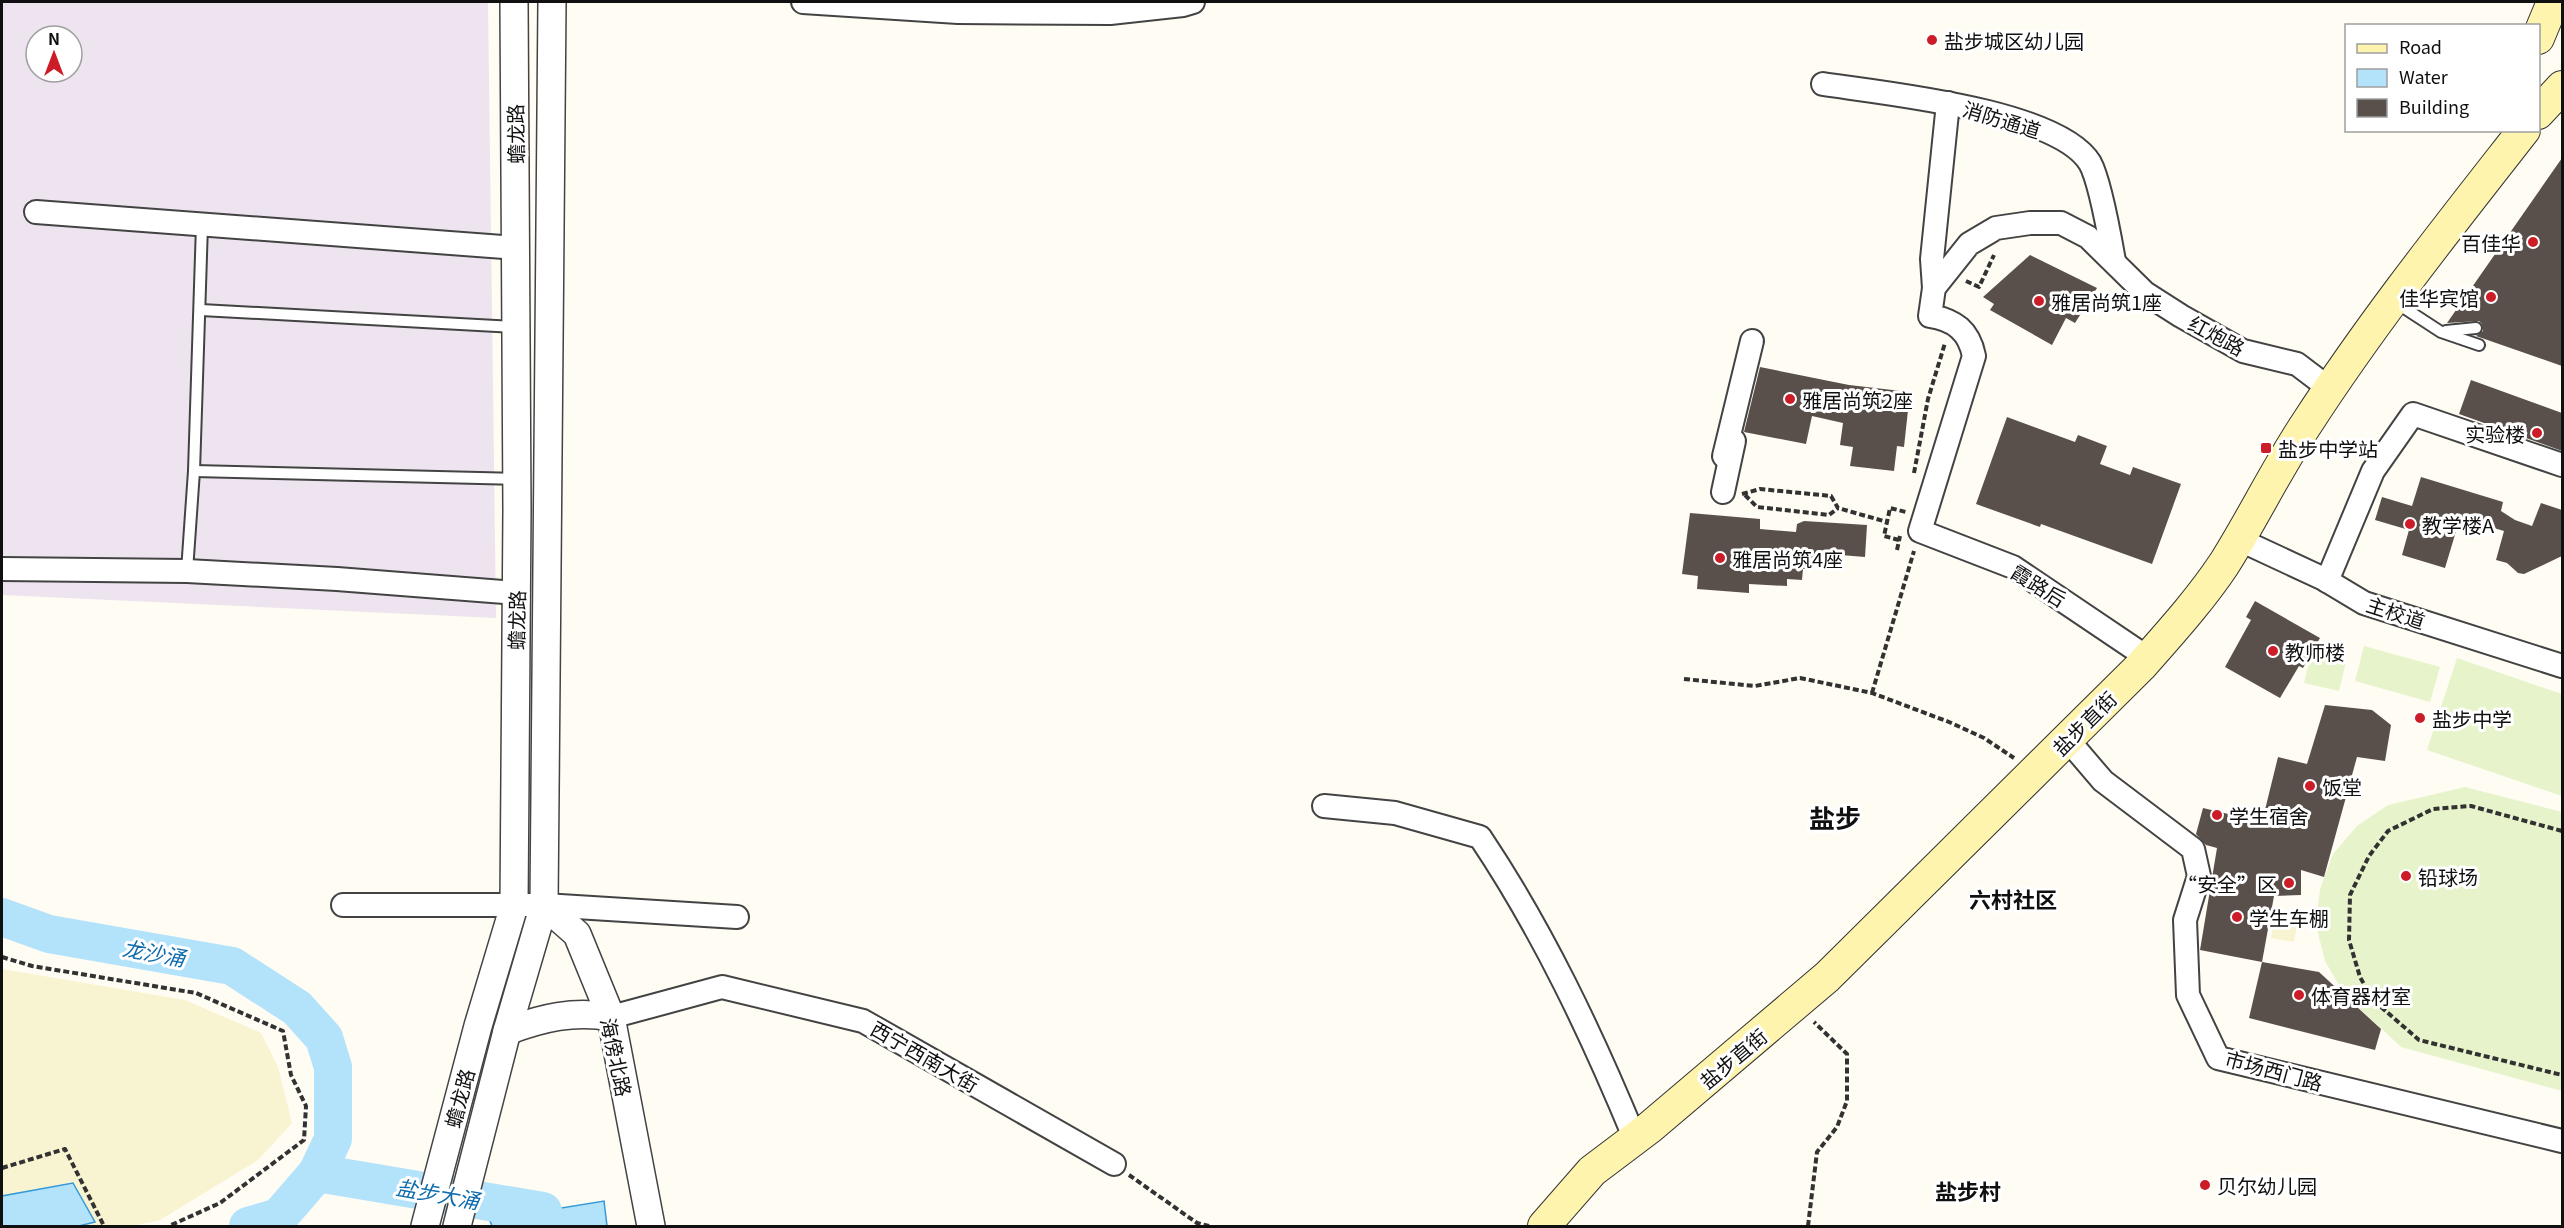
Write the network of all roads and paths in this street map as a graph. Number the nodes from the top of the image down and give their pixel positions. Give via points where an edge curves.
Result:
1 (514, 2) edge
2 (552, 2) edge
3 (803, 2) edge
4 (2554, 2) edge
5 (1186, 3) edge
6 (2562, 5) edge
7 (2540, 34) edge
8 (1823, 84) dead end
9 (2562, 88) edge
10 (1948, 103) junction
11 (2540, 111) edge
12 (2502, 132) edge
13 (2522, 132) edge
14 (2476, 191) junction
15 (36, 212) dead end
16 (202, 225) junction
17 (1998, 246) dead end
18 (517, 248) junction
19 (549, 248) junction
20 (2114, 261) junction
21 (1966, 281) dead end
22 (1934, 288) junction
23 (2392, 300) junction
24 (201, 310) junction
25 (516, 327) junction
26 (2476, 328) dead end
27 (2441, 332) junction
28 (1752, 341) dead end
29 (1945, 343) dead end
30 (2479, 345) dead end
31 (2330, 390) junction
32 (1737, 410) junction
33 (1724, 456) dead end
34 (2562, 465) edge
35 (194, 471) junction
36 (547, 478) junction
37 (1913, 478) dead end
38 (517, 479) junction
39 (1733, 493) junction
40 (1908, 501) dead end
41 (1838, 508) junction
42 (1906, 512) junction
43 (1887, 522) junction
44 (1908, 528) junction
45 (2238, 539) junction
46 (1899, 540) junction
47 (1897, 550) dead end
48 (2, 569) edge
49 (187, 571) junction
50 (2327, 581) junction
51 (517, 593) junction
52 (545, 594) junction
53 (2148, 658) junction
54 (2562, 666) edge
55 (1684, 679) dead end
56 (1872, 693) junction
57 (2067, 739) junction
58 (2031, 775) junction
59 (1324, 806) dead end
60 (2562, 831) edge
61 (343, 905) dead end
62 (544, 905) junction
63 (514, 906) junction
64 (737, 917) dead end
65 (2, 957) edge
66 (1796, 1005) junction
67 (611, 1017) junction
68 (507, 1031) junction
69 (2562, 1075) edge
70 (1635, 1139) junction
71 (2562, 1141) edge
72 (1114, 1164) joint
73 (2, 1168) edge
74 (104, 1227) edge
75 (169, 1227) edge
76 (425, 1227) edge
77 (457, 1227) edge
78 (651, 1227) edge
79 (1209, 1227) edge
80 (1544, 1227) edge
81 (1808, 1227) edge

1 - 18 street, 蟾龙路
2 - 19 street, 蟾龙路
3 - 5 street via 970,12 1110,13
4 - 6 main road
4 - 7 main road
8 - 10 street, 消防通道
9 - 11 main road
10 - 20 street, 消防通道 via 2037,127 2077,150 2090,164
10 - 22 street via 1932,259
12 - 14 main road
13 - 14 main road, 盐步直街
14 - 23 main road, 盐步直街
15 - 16 street
16 - 18 street
16 - 24 lane
17 - 21 path via 1979,287
18 - 19 street
18 - 25 street, 蟾龙路
19 - 36 street, 蟾龙路
20 - 22 street, 红炮路 via 2088,237 2061,223 1996,228 1969,244
20 - 31 street, 红炮路 via 2145,293 2181,316 2243,351 2297,364
22 - 44 street via 1930,316 1956,323 1971,343 1974,356
23 - 27 lane
23 - 31 main road, 盐步直街
24 - 25 lane
24 - 35 lane
25 - 38 street, 蟾龙路
26 - 27 lane
27 - 30 lane
28 - 32 street
29 - 37 path via 1928,399
31 - 45 main road, 盐步直街
32 - 33 street
32 - 39 street
34 - 50 street via 2413,414 2373,471
35 - 38 lane
35 - 49 lane
36 - 38 street
36 - 52 street, 蟾龙路
38 - 51 street, 蟾龙路
39 - 41 path via 1757,507 1829,515
39 - 41 path via 1760,489 1832,496
40 - 42 path
41 - 43 path
42 - 43 path via 1890,508
42 - 44 path
43 - 46 path via 1884,536
44 - 46 path
44 - 53 street, 霞路后 via 2013,567
44 - 56 path
45 - 50 street, 主校道
45 - 53 main road, 盐步直街 via 2183,618
46 - 47 path
48 - 49 street
49 - 51 street
50 - 54 street, 主校道 via 2364,603
51 - 52 street
51 - 63 street, 蟾龙路
52 - 62 street, 蟾龙路
53 - 57 main road, 盐步直街
55 - 56 path via 1755,686 1800,678
56 - 58 path via 1984,738 2010,754
57 - 58 main road, 盐步直街
57 - 71 street, 市场西门路 via 2103,781 2193,849 2199,876 2185,920 2188,995 2218,1058
58 - 66 main road, 盐步直街
59 - 70 street via 1395,813 1480,837 1514,887 1605,1066
60 - 69 path via 2471,806 2433,810 2388,831 2368,856 2350,895 2349,940 2360,977 2373,1000 2419,1040
61 - 63 street
62 - 63 street
62 - 64 street
62 - 67 street, 海傍北路 via 577,934
62 - 68 street, 蟾龙路
63 - 76 street, 蟾龙路
65 - 75 path via 32,966 196,993 283,1031 291,1076 306,1106 304,1140 220,1203
66 - 70 main road, 盐步直街
66 - 81 path via 1847,1054 1847,1101 1837,1127 1817,1152
67 - 68 street via 560,1014
67 - 72 street, 西宁西南大街 via 722,987 863,1020
67 - 78 street, 海傍北路
68 - 77 street, 蟾龙路
70 - 80 main road, 盐步直街 via 1592,1171
72 - 79 path via 1197,1223
73 - 74 path via 65,1149

